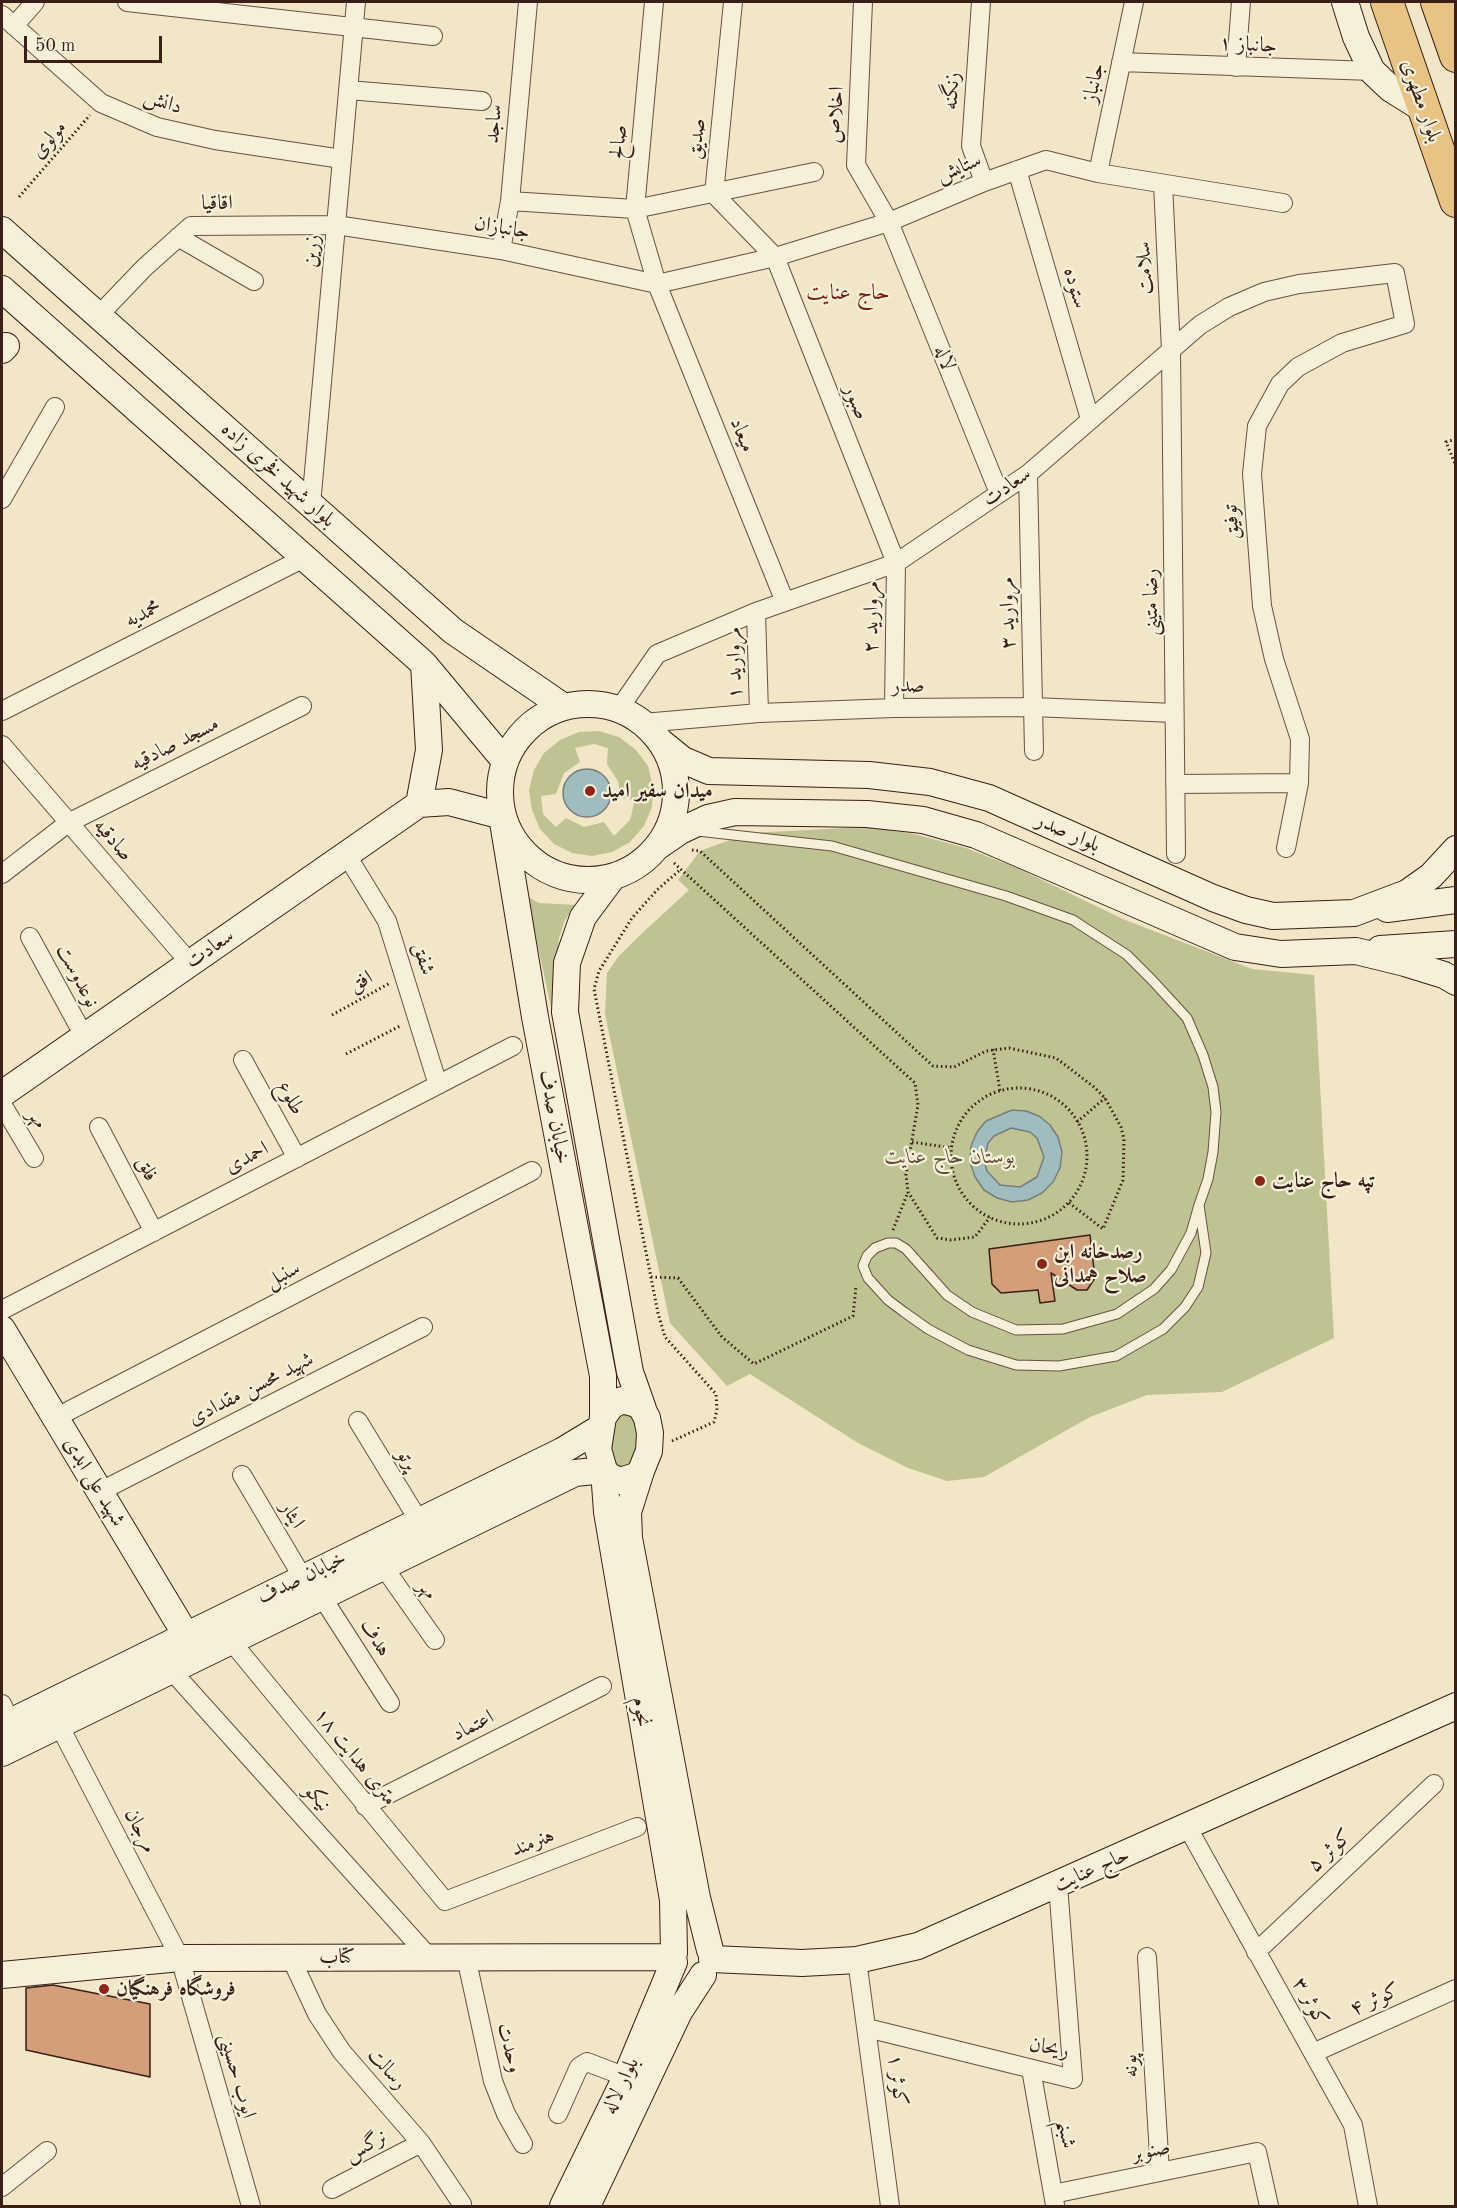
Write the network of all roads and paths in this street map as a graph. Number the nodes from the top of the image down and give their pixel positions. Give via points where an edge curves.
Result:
1 (35, 2) edge
2 (127, 2) edge
3 (357, 2) edge
4 (528, 2) edge
5 (654, 2) edge
6 (733, 2) edge
7 (863, 2) edge
8 (981, 2) edge
9 (1134, 2) edge
10 (1241, 2) edge
11 (1345, 2) edge
12 (1387, 2) edge
13 (1437, 2) edge
14 (8, 21) edge
15 (354, 29) junction
16 (433, 36) dead end
17 (1455, 56) edge
18 (1121, 62) junction
19 (1236, 67) junction
20 (1372, 71) junction
21 (348, 90) junction
22 (482, 101) dead end
23 (101, 103) junction
24 (1423, 109) junction
25 (342, 159) junction
26 (1017, 170) junction
27 (814, 172) dead end
28 (1098, 173) junction
29 (984, 182) junction
30 (1163, 184) junction
31 (714, 194) junction
32 (20, 197) dead end
33 (510, 201) junction
34 (1455, 201) edge
35 (1283, 203) dead end
36 (635, 209) junction
37 (889, 222) junction
38 (336, 225) junction
39 (3, 233) edge
40 (178, 237) junction
41 (501, 250) junction
42 (775, 257) junction
43 (1395, 273) joint
44 (254, 281) dead end
45 (657, 284) junction
46 (2, 289) edge
47 (98, 316) junction
48 (1171, 350) junction
49 (55, 407) dead end
50 (1090, 419) junction
51 (1455, 439) edge
52 (1455, 466) edge
53 (1028, 474) junction
54 (999, 493) junction
55 (2, 499) edge
56 (311, 505) junction
57 (304, 558) junction
58 (896, 563) junction
59 (785, 602) junction
60 (756, 612) junction
61 (424, 664) junction
62 (302, 706) dead end
63 (564, 707) junction
64 (1033, 707) junction
65 (894, 708) junction
66 (619, 709) junction
67 (2, 711) edge
68 (759, 713) junction
69 (1174, 713) junction
70 (643, 723) junction
71 (662, 743) junction
72 (2, 746) edge
73 (1034, 752) dead end
74 (505, 761) junction
75 (1299, 783) junction
76 (1175, 784) junction
77 (419, 804) junction
78 (502, 816) junction
79 (68, 823) junction
80 (680, 831) junction
81 (657, 847) junction
82 (1286, 848) dead end
83 (1455, 849) edge
84 (346, 854) junction
85 (1176, 854) dead end
86 (681, 870) junction
87 (2, 874) edge
88 (612, 878) junction
89 (1455, 900) edge
90 (1354, 913) junction
91 (30, 937) dead end
92 (1455, 944) edge
93 (1356, 951) junction
94 (190, 963) junction
95 (404, 975) junction
96 (1455, 982) edge
97 (332, 1015) dead end
98 (417, 1017) junction
99 (84, 1036) junction
100 (513, 1046) dead end
101 (993, 1049) junction
102 (346, 1054) dead end
103 (243, 1060) dead end
104 (438, 1085) junction
105 (1000, 1090) junction
106 (2, 1094) edge
107 (1105, 1098) junction
108 (2, 1104) edge
109 (1077, 1122) junction
110 (99, 1127) dead end
111 (912, 1142) junction
112 (952, 1148) junction
113 (34, 1158) dead end
114 (297, 1158) junction
115 (532, 1171) dead end
116 (908, 1192) junction
117 (1068, 1202) junction
118 (1199, 1205) junction
119 (990, 1217) junction
120 (153, 1232) junction
121 (888, 1243) junction
122 (863, 1266) junction
123 (651, 1277) junction
124 (2, 1310) edge
125 (423, 1327) dead end
126 (2, 1329) edge
127 (643, 1409) junction
128 (55, 1418) junction
129 (358, 1421) dead end
130 (601, 1422) junction
131 (645, 1461) junction
132 (604, 1470) junction
133 (242, 1475) dead end
134 (99, 1492) junction
135 (419, 1521) junction
136 (383, 1566) junction
137 (303, 1578) junction
138 (322, 1597) junction
139 (186, 1635) junction
140 (435, 1640) dead end
141 (231, 1641) junction
142 (171, 1670) junction
143 (602, 1686) dead end
144 (390, 1703) dead end
145 (1455, 1706) edge
146 (4, 1717) edge
147 (59, 1725) junction
148 (2, 1753) edge
149 (1434, 1784) dead end
150 (364, 1806) junction
151 (637, 1827) dead end
152 (1188, 1828) junction
153 (1058, 1885) junction
154 (446, 1901) joint
155 (1256, 1952) junction
156 (290, 1956) junction
157 (429, 1957) junction
158 (466, 1957) junction
159 (1147, 1957) dead end
160 (180, 1958) junction
161 (674, 1958) junction
162 (857, 1960) junction
163 (708, 1961) junction
164 (2, 1975) edge
165 (1455, 1989) edge
166 (867, 2028) junction
167 (1313, 2053) junction
168 (1031, 2069) junction
169 (626, 2078) junction
170 (558, 2114) dead end
171 (421, 2143) junction
172 (523, 2144) dead end
173 (47, 2151) dead end
174 (1160, 2172) junction
175 (2, 2187) edge
176 (333, 2190) dead end
177 (1055, 2200) edge
178 (462, 2204) dead end
179 (251, 2206) edge
180 (563, 2206) edge
181 (587, 2206) edge
182 (890, 2206) edge
183 (1269, 2206) edge
184 (1368, 2206) edge

1 - 14 street
2 - 15 street
3 - 15 street, زرین
4 - 33 street, ساجد
5 - 36 street, صالح
6 - 31 street, صدیق
7 - 37 street, اخلاص via 856,165
8 - 29 street, زنگنه via 971,146
9 - 18 street, جانباز
10 - 19 street
11 - 20 main road
12 - 24 highway, بلوار مطهری
13 - 17 highway
14 - 23 street, دانش
15 - 16 street
15 - 21 street, زرین
18 - 19 street, جانباز ۱
18 - 28 street, جانباز
19 - 20 street, جانباز ۱
20 - 24 main road via 1391,89
21 - 22 street
21 - 25 street, زرین
23 - 25 street, دانش via 157,127
23 - 32 path, مولوی
24 - 34 highway, بلوار مطهری
25 - 38 street, زرین
26 - 28 street, ستایش via 1046,160
26 - 29 street, ستایش
26 - 50 street, ستوده
27 - 31 street
28 - 30 street, ستایش
29 - 37 street, ستایش
30 - 35 street, ستایش
30 - 48 street, سلامت
31 - 36 street
31 - 42 street
33 - 36 street
33 - 41 street, ساجد
36 - 45 street, صالح
37 - 42 street, ستایش
37 - 54 street, لاله
38 - 40 street, اقاقیا via 191,226
38 - 41 street, جانبازان
38 - 56 street, زرین
39 - 47 main road, بلوار شهید فخری زاده
40 - 44 street
40 - 47 street, اقاقیا
41 - 45 street, جانبازان
42 - 45 street, ستایش
42 - 58 street, صبور
43 - 48 street, سعادت via 1264,292 1200,325
43 - 75 street, توفیق via 1405,324 1342,343 1298,367 1280,384 1257,426 1252,474 1258,575 1267,632 1300,739
45 - 59 street, میعاد
46 - 57 main road, بلوار شهید فخری زاده
47 - 56 main road, بلوار شهید فخری زاده
48 - 50 street, سعادت
48 - 69 street, رضا متینی
49 - 55 street
50 - 53 street, سعادت
51 - 52 path via 1446,442
53 - 54 street, سعادت
53 - 64 street, مروارید ۳
54 - 58 street, سعادت
56 - 63 main road, بلوار شهید فخری زاده via 453,631
57 - 61 main road, بلوار شهید فخری زاده
57 - 67 street, محمدیه
58 - 59 street, سعادت
58 - 65 street, مروارید ۲
59 - 60 street, سعادت
60 - 66 street, سعادت via 657,654
60 - 68 street, مروارید ۱
61 - 74 main road, بلوار شهید فخری زاده
61 - 77 main road via 429,750
62 - 79 street, مسجد صادقیه
63 - 66 main road via 592,704
63 - 74 main road via 539,718 519,737
64 - 65 street, صدر
64 - 69 street, صدر
64 - 73 street, مروارید ۳
65 - 68 street, صدر
66 - 70 main road
68 - 70 street, صدر
69 - 76 street, رضا متینی
70 - 71 main road
71 - 81 main road via 673,768 676,796 671,823
71 - 90 main road, بلوار صدر via 683,760 709,771 869,775 930,782 989,798 1246,910 1273,916
72 - 79 street, صادقیه
74 - 78 main road via 499,789
75 - 76 street
75 - 82 street, توفیق
76 - 85 street, رضا متینی
77 - 78 main road via 449,802
77 - 84 main road, سعادت
78 - 88 main road via 514,842 533,862 557,876 584,881
78 - 130 main road, خیابان صدف via 535,1017 603,1376
79 - 87 street, مسجد صادقیه
79 - 94 street, صادقیه
80 - 81 main road, بلوار صدر
80 - 93 main road, بلوار صدر via 708,818 735,812 867,814 923,820 976,835 1235,947 1281,954
80 - 118 lane via 711,831 832,846 1045,909 1109,941 1187,1018 1203,1055 1216,1112 1213,1152
81 - 86 path
81 - 88 main road via 637,866
81 - 101 path via 700,851 933,1066 954,1067
83 - 90 main road, بلوار صدر via 1431,876 1407,893
84 - 94 main road, سعادت
84 - 95 street, شفق via 387,921
86 - 111 path via 915,1083 918,1105
86 - 123 path via 632,918 599,971 594,989
88 - 127 main road, خیابان صدف via 583,917 567,963 565,1012 630,1372
89 - 90 main road
91 - 99 street, نوعدوست
92 - 93 main road
93 - 96 main road, بلوار صدر via 1444,975
94 - 99 main road, سعادت
95 - 97 path, افق
95 - 98 street, شفق
98 - 102 path
98 - 104 street, شفق
99 - 106 main road, سعادت
100 - 104 street, احمدی
101 - 105 path
101 - 107 path via 1024,1050 1056,1058
103 - 114 street, طلوع
104 - 114 street, احمدی
105 - 109 path via 1029,1088 1051,1096 1070,1110
105 - 112 path via 966,1112 954,1133
107 - 109 path
107 - 117 path via 1124,1139 1123,1180 1102,1229
108 - 113 street, مهر
109 - 117 path via 1087,1153 1083,1176
110 - 120 street, فلق
111 - 112 path
111 - 116 path via 906,1175
112 - 119 path via 953,1175 962,1194
114 - 120 street, احمدی
115 - 128 street, سنبل
116 - 119 path via 937,1238 975,1237
116 - 121 path
117 - 119 path via 1038,1221 1017,1224
118 - 121 lane via 1182,1250 1154,1289 1117,1314 1063,1329 1016,1330 972,1312 947,1295 906,1250
118 - 122 lane via 1206,1253 1198,1287 1185,1307 1163,1329 1137,1346 1116,1356 1085,1362 1033,1367 968,1350 928,1329 888,1300 868,1278
120 - 124 street, احمدی
121 - 122 lane via 875,1248
122 - 123 path via 854,1294 853,1316 754,1364 722,1337 678,1278
123 - 131 path via 665,1337 716,1394 717,1410 714,1422
125 - 134 street, شهید محسن مقدادی
126 - 128 main road, شهید علی ابدی
127 - 130 main road via 633,1401 622,1400 610,1406
127 - 131 main road via 650,1425
128 - 134 main road, شهید علی ابدی
129 - 135 street, پرتو
130 - 132 main road via 598,1449
130 - 135 main road, خیابان صدف via 562,1451
131 - 132 main road via 636,1476 620,1481
131 - 163 main road, نجوم via 628,1512 629,1539
132 - 136 main road, خیابان صدف via 575,1473
132 - 161 main road, نجوم via 607,1512 673,1900
133 - 137 street, ایثار
134 - 139 main road, شهید علی ابدی
135 - 137 main road, خیابان صدف
136 - 138 main road, خیابان صدف
136 - 140 street, مهر
137 - 139 main road, خیابان صدف
138 - 141 main road, خیابان صدف
138 - 144 street, هدف
139 - 146 main road, خیابان صدف
141 - 142 main road, خیابان صدف
141 - 150 street, ۱۸ متری هدایت
142 - 147 main road, خیابان صدف
142 - 157 street, نیکو
143 - 150 street, اعتماد
145 - 152 main road, حاج عنایت
147 - 148 main road, خیابان صدف
147 - 160 street, مرجان
149 - 155 street, کوثر ۵
150 - 154 street, ۱۸ متری هدایت
151 - 154 street, هنرمند
152 - 153 main road, حاج عنایت
152 - 155 street, کوثر ۳
153 - 162 main road, حاج عنایت via 918,1946
153 - 168 street, ریحان via 1073,2079
155 - 167 street, کوثر ۳
156 - 157 main road, کتاب
156 - 160 main road, کتاب
156 - 171 street, رسالت via 317,2014 342,2052
157 - 158 main road, کتاب
158 - 161 main road, کتاب
158 - 172 street, وحدت via 493,2081
159 - 174 street, پونه
160 - 164 main road, کتاب
160 - 179 street, ایوب حسینی
161 - 163 main road via 685,1976 697,1977
161 - 163 main road via 682,1942 701,1941
161 - 169 main road, بلوار لاله
162 - 163 main road, حاج عنایت
162 - 166 street, کوثر ۱
163 - 181 main road, بلوار لاله via 679,2012
165 - 167 street, کوثر ۴
166 - 168 street, ریحان
166 - 182 street, کوثر ۱
167 - 184 street, کوثر ۳ via 1353,2125
168 - 177 street, شبنم
169 - 170 street via 587,2062 579,2067
169 - 180 main road, بلوار لاله
171 - 176 street, نرگس
171 - 178 street, رسالت
173 - 175 street
174 - 177 street, صنوبر
174 - 183 street, صنوبر via 1257,2152

